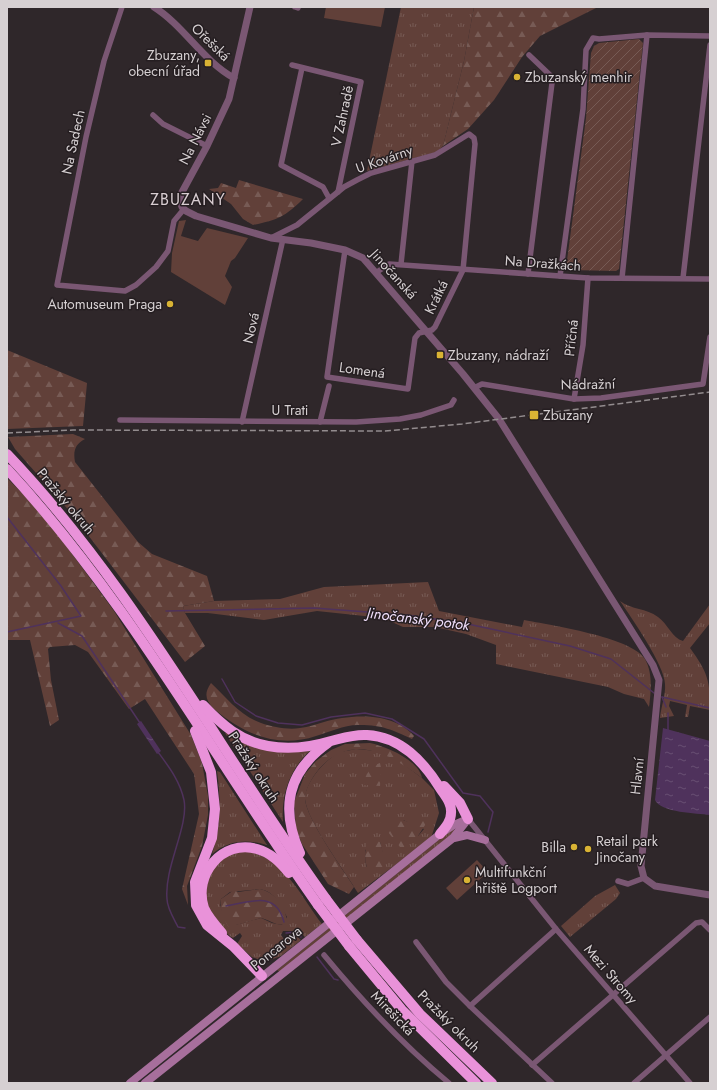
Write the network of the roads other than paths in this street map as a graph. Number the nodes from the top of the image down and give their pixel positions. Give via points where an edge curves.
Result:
1 (122, 7) edge
2 (154, 7) edge
3 (250, 7) edge
4 (647, 36) junction
5 (710, 36) edge
6 (710, 45) edge
7 (529, 55) dead end
8 (292, 66) dead end
9 (302, 68) junction
10 (234, 78) junction
11 (153, 116) dead end
12 (207, 146) junction
13 (412, 161) junction
14 (338, 192) junction
15 (329, 198) junction
16 (184, 209) junction
17 (271, 238) junction
18 (283, 239) junction
19 (345, 250) junction
20 (401, 264) junction
21 (463, 270) junction
22 (377, 272) junction
23 (528, 274) junction
24 (560, 276) junction
25 (588, 278) junction
26 (622, 278) junction
27 (684, 278) junction
28 (710, 279) edge
29 (427, 331) junction
30 (710, 337) edge
31 (329, 386) dead end
32 (474, 388) junction
33 (574, 399) junction
34 (454, 400) dead end
35 (120, 420) dead end
36 (242, 422) junction
37 (320, 422) junction
38 (508, 434) joint
39 (7, 454) edge
40 (7, 469) edge
41 (184, 684) junction
42 (181, 700) junction
43 (331, 741) junction
44 (434, 779) junction
45 (445, 796) junction
46 (468, 819) junction
47 (440, 834) junction
48 (453, 838) junction
49 (485, 840) junction
50 (644, 878) junction
51 (313, 881) junction
52 (618, 881) dead end
53 (710, 895) edge
54 (318, 906) junction
55 (556, 929) junction
56 (710, 930) edge
57 (416, 942) dead end
58 (231, 944) junction
59 (324, 955) dead end
60 (262, 976) junction
61 (270, 984) junction
62 (613, 995) junction
63 (470, 1006) junction
64 (710, 1017) edge
65 (666, 1056) junction
66 (532, 1065) junction
67 (146, 1070) junction
68 (152, 1077) junction
69 (130, 1083) edge
70 (144, 1083) edge
71 (449, 1083) edge
72 (476, 1083) edge
73 (492, 1083) edge
74 (552, 1083) edge
75 (634, 1083) edge
76 (690, 1083) edge

1 - 16 street, Na Sadech via 104,61 86,137 57,285 125,291 136,285 156,267 168,251 174,221
2 - 10 street, Ořešská via 168,17 217,66
3 - 10 street, Na Návsi
4 - 5 street
4 - 24 street via 593,38 586,50 583,109
4 - 26 street
6 - 27 street
7 - 23 street via 550,74 552,83
8 - 9 street, V Zahradě
9 - 14 street, V Zahradě via 361,82
9 - 15 street via 281,165 323,187
10 - 12 street, Na Návsi via 226,106
11 - 12 street via 163,124
12 - 16 street, Na Návsi via 181,194
13 - 14 street, U Kovárny via 372,173
13 - 20 street
13 - 21 street, U Kovárny via 435,155 469,134 474,138
14 - 15 street, U Kovárny
15 - 17 street, U Kovárny via 297,225
16 - 17 street, Jinočanská via 196,216
17 - 18 street, Jinočanská
18 - 19 street, Jinočanská
18 - 36 street, Nová
19 - 22 street, Jinočanská via 363,258
19 - 29 street, Lomená via 327,377 408,389 415,338 419,333
20 - 21 street, Na Dražkách
20 - 22 street, Na Dražkách via 390,264
21 - 23 street, Na Dražkách
21 - 29 street, Krátká via 435,327
22 - 29 street, Jinočanská
23 - 24 street, Na Dražkách
24 - 25 street, Na Dražkách
25 - 26 street, Na Dražkách
25 - 33 street, Příčná via 583,345
26 - 27 street, Na Dražkách
27 - 28 street, Na Dražkách
29 - 32 street, Jinočanská
30 - 33 street, Nádražní via 703,384 601,398
31 - 37 street
32 - 33 street, Nádražní via 482,384
32 - 38 street, Jinočanská
34 - 37 street, U Trati via 450,405 400,420
35 - 36 street, U Trati
36 - 37 street, U Trati
38 - 50 street, Hlavní via 653,665 659,686 641,866
39 - 41 highway, Pražský okruh via 96,559
40 - 42 highway, Pražský okruh via 90,569
41 - 43 highway via 220,724 245,739 268,746 288,748
41 - 51 highway, Pražský okruh
42 - 54 highway, Pražský okruh
42 - 58 highway via 205,752 214,788 213,830 196,877 195,901 204,922
43 - 44 highway via 358,735 390,740 413,754
43 - 51 highway via 301,770 289,800 292,832
44 - 45 highway
44 - 46 highway via 455,797
45 - 46 highway
45 - 47 highway via 450,805 451,815
46 - 47 main road, Poncarova via 454,824
46 - 48 main road, Poncarova
46 - 49 street, Mezi Stromy
47 - 60 main road, Poncarova
48 - 49 main road via 467,835
48 - 61 main road, Poncarova
49 - 55 street, Mezi Stromy
50 - 52 street via 628,884
50 - 53 street via 655,886
51 - 73 highway, Pražský okruh, bridge via 357,940 420,1014
54 - 58 highway via 269,854 248,848 226,852 207,870 202,893 208,915
54 - 72 highway, Pražský okruh, bridge via 402,1010
55 - 62 street, Mezi Stromy
55 - 63 street
56 - 62 street via 702,922 696,923
57 - 63 street via 446,982
58 - 60 highway
59 - 71 street, Mirešická via 374,1012
60 - 61 main road
60 - 67 main road, Poncarova
61 - 68 main road, Poncarova
62 - 65 street, Mezi Stromy
62 - 66 street
63 - 66 street
64 - 65 street
65 - 75 street
65 - 76 street, Mezi Stromy
66 - 74 street
67 - 68 main road
67 - 69 main road, Poncarova
68 - 70 main road, Poncarova

